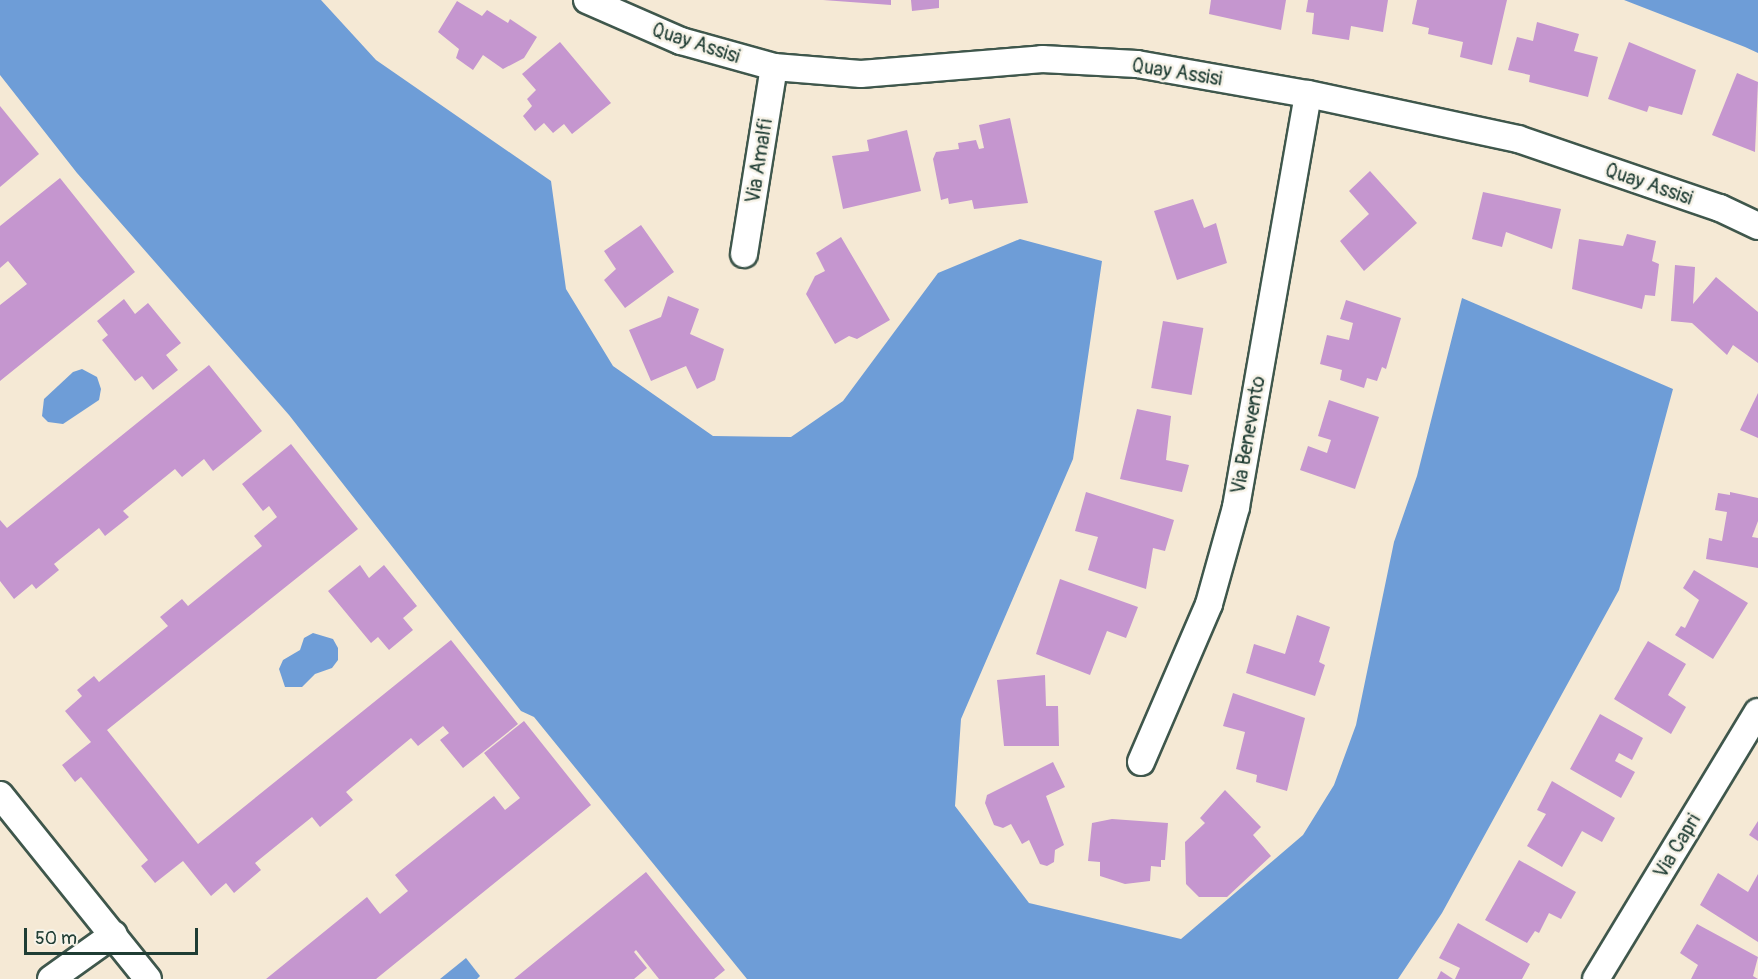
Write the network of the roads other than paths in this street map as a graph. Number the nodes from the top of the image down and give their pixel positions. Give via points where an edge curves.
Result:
1 (587, 0) edge
2 (774, 67) junction
3 (1308, 94) junction
4 (1758, 226) edge
5 (744, 254) dead end
6 (1758, 712) edge
7 (1141, 762) dead end
8 (0, 795) edge
9 (114, 934) junction
10 (51, 979) edge
11 (148, 979) edge
12 (1596, 979) edge

1 - 2 street, Quay Assisi via 681,41
2 - 3 street, Quay Assisi via 861,74 1042,58 1137,64
2 - 5 street, Via Amalfi
3 - 4 street, Quay Assisi via 1518,139 1720,208
3 - 7 street, Via Benevento via 1236,507 1209,604
6 - 12 street, Via Capri
8 - 9 street
9 - 10 street
9 - 11 street

